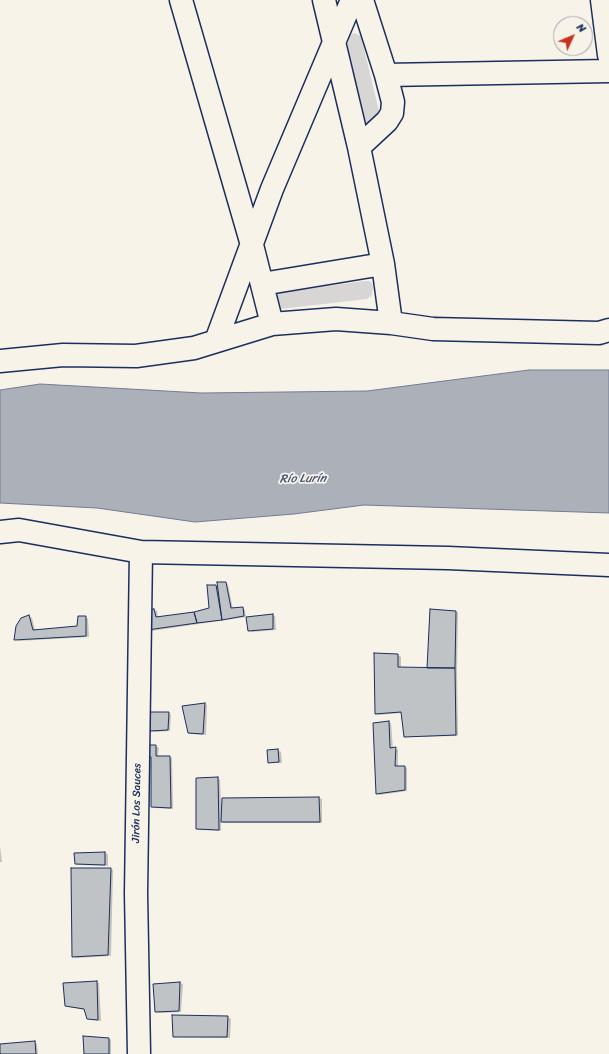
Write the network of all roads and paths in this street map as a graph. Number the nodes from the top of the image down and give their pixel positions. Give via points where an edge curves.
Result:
1 (181, 0) edge
2 (324, 0) edge
3 (352, 0) edge
4 (362, 0) edge
5 (602, 0) edge
6 (335, 43) junction
7 (609, 55) edge
8 (609, 71) edge
9 (386, 75) junction
10 (359, 147) junction
11 (252, 245) junction
12 (383, 264) junction
13 (262, 284) junction
14 (391, 323) junction
15 (272, 324) junction
16 (609, 330) edge
17 (216, 340) junction
18 (0, 360) edge
19 (0, 532) edge
20 (141, 552) junction
21 (609, 565) edge
22 (139, 1054) edge

1 - 11 street
2 - 6 street
3 - 6 street
4 - 9 street
5 - 7 street
6 - 10 street
6 - 11 street via 272,189
8 - 9 street
9 - 10 street via 393,102 392,113
10 - 12 street
11 - 13 street
11 - 17 street
12 - 13 street
12 - 14 street
13 - 15 street
14 - 15 street via 336,318
14 - 16 street via 433,329 486,331 599,333
15 - 17 street
17 - 18 street via 194,348 136,356 63,355
19 - 20 street via 19,530
20 - 21 street via 448,558
20 - 22 street, Jirón Los Sauces via 136,893

